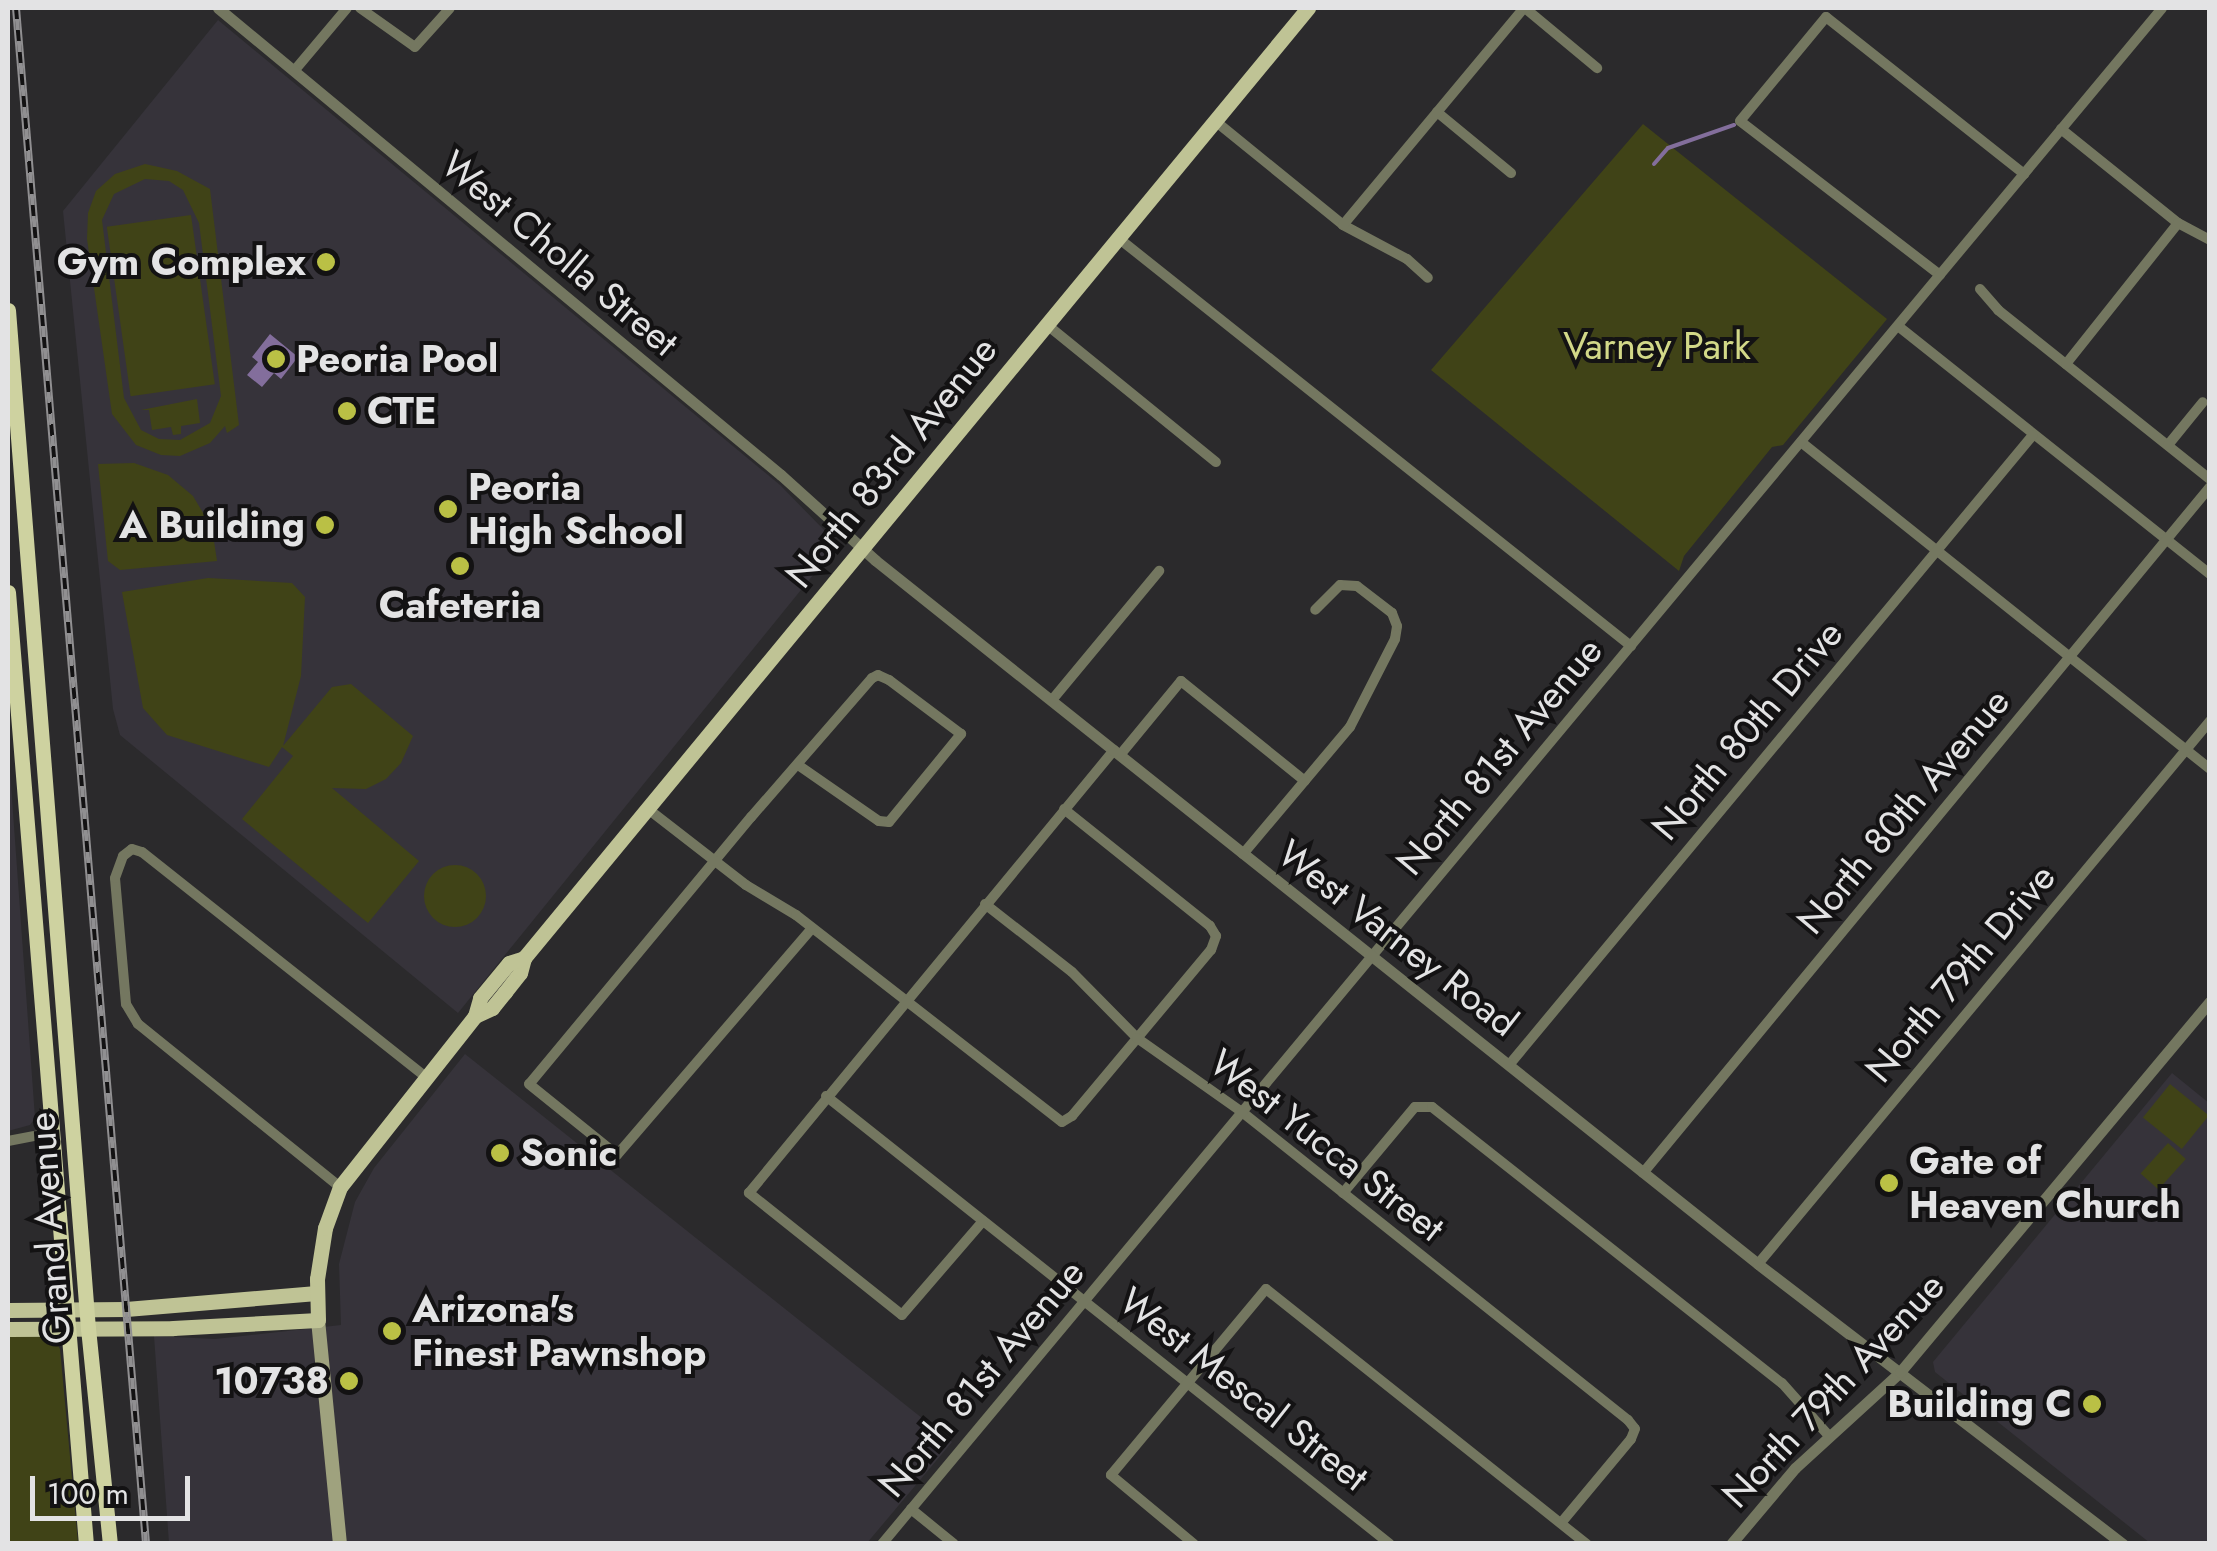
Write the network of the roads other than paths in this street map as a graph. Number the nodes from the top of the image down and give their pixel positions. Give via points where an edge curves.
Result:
1 (218, 8) edge
2 (347, 8) edge
3 (360, 8) edge
4 (450, 8) edge
5 (1308, 8) edge
6 (1524, 8) edge
7 (2162, 8) edge
8 (1597, 68) dead end
9 (294, 71) junction
10 (1437, 112) junction
11 (1214, 120) junction
12 (2061, 129) junction
13 (1511, 172) dead end
14 (2024, 174) junction
15 (2178, 223) junction
16 (1343, 224) junction
17 (1118, 237) junction
18 (2210, 240) edge
19 (1940, 275) junction
20 (1428, 278) dead end
21 (1980, 289) dead end
22 (8, 310) edge
23 (1046, 324) junction
24 (1898, 326) junction
25 (2066, 364) junction
26 (11, 392) edge
27 (2203, 402) dead end
28 (2033, 434) junction
29 (1801, 442) junction
30 (2168, 445) junction
31 (1216, 462) dead end
32 (2210, 478) edge
33 (2210, 487) edge
34 (2166, 540) junction
35 (860, 548) junction
36 (1936, 550) junction
37 (1159, 571) dead end
38 (2210, 574) edge
39 (8, 592) edge
40 (1315, 610) dead end
41 (34, 623) junction
42 (9, 626) edge
43 (1631, 646) junction
44 (2070, 657) junction
45 (1052, 700) junction
46 (2210, 721) edge
47 (2185, 750) junction
48 (1117, 753) junction
49 (798, 766) junction
50 (2210, 770) edge
51 (1305, 781) junction
52 (648, 809) junction
53 (1064, 810) junction
54 (1244, 854) junction
55 (713, 861) junction
56 (986, 904) junction
57 (812, 928) junction
58 (1372, 956) junction
59 (63, 982) junction
60 (38, 985) junction
61 (906, 1001) junction
62 (2210, 1002) edge
63 (2198, 1015) junction
64 (2210, 1024) edge
65 (1137, 1038) junction
66 (1509, 1065) junction
67 (426, 1077) junction
68 (826, 1096) junction
69 (1242, 1112) junction
70 (50, 1133) junction
71 (8, 1141) edge
72 (1642, 1172) junction
73 (340, 1188) junction
74 (1344, 1194) junction
75 (983, 1221) junction
76 (1758, 1264) junction
77 (1084, 1301) junction
78 (317, 1306) junction
79 (86, 1309) junction
80 (8, 1310) edge
81 (66, 1310) junction
82 (8, 1328) edge
83 (68, 1328) junction
84 (88, 1328) junction
85 (1900, 1372) junction
86 (1186, 1381) junction
87 (1829, 1436) junction
88 (910, 1509) junction
89 (1561, 1523) junction
90 (86, 1544) edge
91 (110, 1544) edge
92 (340, 1544) edge
93 (882, 1544) edge
94 (954, 1544) edge
95 (1194, 1544) edge
96 (1390, 1544) edge
97 (1587, 1544) edge
98 (1731, 1544) edge
99 (2123, 1544) edge

1 - 9 street, West Cholla Street
2 - 9 street
3 - 4 street via 415,47
5 - 11 main road, North 83rd Avenue
6 - 8 street
6 - 10 street
7 - 12 street, North 81st Avenue
9 - 35 street, West Cholla Street
10 - 13 street
10 - 16 street
11 - 16 street
11 - 17 main road, North 83rd Avenue
12 - 14 street, North 81st Avenue
12 - 15 street
14 - 19 street, North 81st Avenue
14 - 19 street via 1826,17 1740,121
15 - 18 street
15 - 25 street
16 - 20 street
17 - 23 main road, North 83rd Avenue
17 - 43 street
19 - 24 street, North 81st Avenue
21 - 25 street
22 - 26 highway, Grand Avenue
23 - 31 street
23 - 35 main road, North 83rd Avenue
24 - 28 street
24 - 29 street, North 81st Avenue
25 - 30 street
26 - 41 highway, Grand Avenue
27 - 30 street
28 - 34 street
28 - 36 street, North 80th Drive
29 - 36 street
29 - 43 street, North 81st Avenue
30 - 32 street
33 - 34 street, North 80th Avenue
34 - 38 street
34 - 44 street, North 80th Avenue
35 - 45 street, West Varney Road
35 - 52 main road, North 83rd Avenue
36 - 44 street
36 - 66 street, North 80th Drive
37 - 45 street
39 - 42 highway, Grand Avenue
40 - 51 street via 1349,584 1379,602 1397,626 1359,713
41 - 42 street
41 - 59 highway, Grand Avenue
42 - 60 highway, Grand Avenue
43 - 58 street, North 81st Avenue
44 - 47 street
44 - 72 street, North 80th Avenue
45 - 48 street, West Varney Road
46 - 47 street, North 79th Drive
47 - 50 street
47 - 76 street, North 79th Drive
48 - 51 street via 1180,681
48 - 53 street
48 - 54 street, West Varney Road
49 - 49 street via 878,675 961,734 889,822 879,822
49 - 55 street
51 - 54 street
52 - 55 street
52 - 67 main road, North 83rd Avenue via 524,958 509,963 480,998 475,1016
53 - 56 street
53 - 65 street via 1216,936
54 - 58 street, West Varney Road
55 - 57 street
55 - 57 street via 529,1084 617,1155
56 - 61 street
56 - 65 street, West Yucca Street via 1072,972
57 - 61 street
58 - 66 street, West Varney Road
58 - 69 street, North 81st Avenue
59 - 60 highway
59 - 79 highway, Grand Avenue
60 - 70 highway, Grand Avenue
61 - 65 street via 1062,1122
61 - 68 street
62 - 63 street, North 79th Avenue
63 - 64 street
63 - 85 street, North 79th Avenue
65 - 69 street, West Yucca Street
66 - 72 street, West Varney Road
67 - 73 main road, North 83rd Avenue
67 - 73 street via 142,852 132,849 117,866 126,1004 138,1024
68 - 75 street, West Mescal Street
68 - 75 street via 749,1194 902,1315
69 - 74 street, West Yucca Street
69 - 77 street, North 81st Avenue
70 - 71 street
70 - 81 highway, Grand Avenue
72 - 76 street, West Varney Road
73 - 78 main road, North 83rd Avenue via 324,1228
74 - 87 street via 1424,1104 1772,1375
74 - 89 street, West Yucca Street via 1635,1429
75 - 77 street, West Mescal Street
76 - 85 street, West Varney Road
77 - 86 street, West Mescal Street
77 - 88 street, North 81st Avenue
78 - 79 main road
78 - 84 main road
78 - 92 main road
79 - 81 main road
79 - 84 highway, Grand Avenue
80 - 81 main road
81 - 83 highway, Grand Avenue
82 - 83 main road
83 - 84 main road
83 - 90 highway, Grand Avenue
84 - 91 highway, Grand Avenue
85 - 87 street, North 79th Avenue
85 - 99 street
86 - 89 street via 1266,1290
86 - 95 street via 1111,1475
86 - 96 street, West Mescal Street
87 - 98 street, North 79th Avenue
88 - 93 street, North 81st Avenue
88 - 94 street
89 - 97 street

